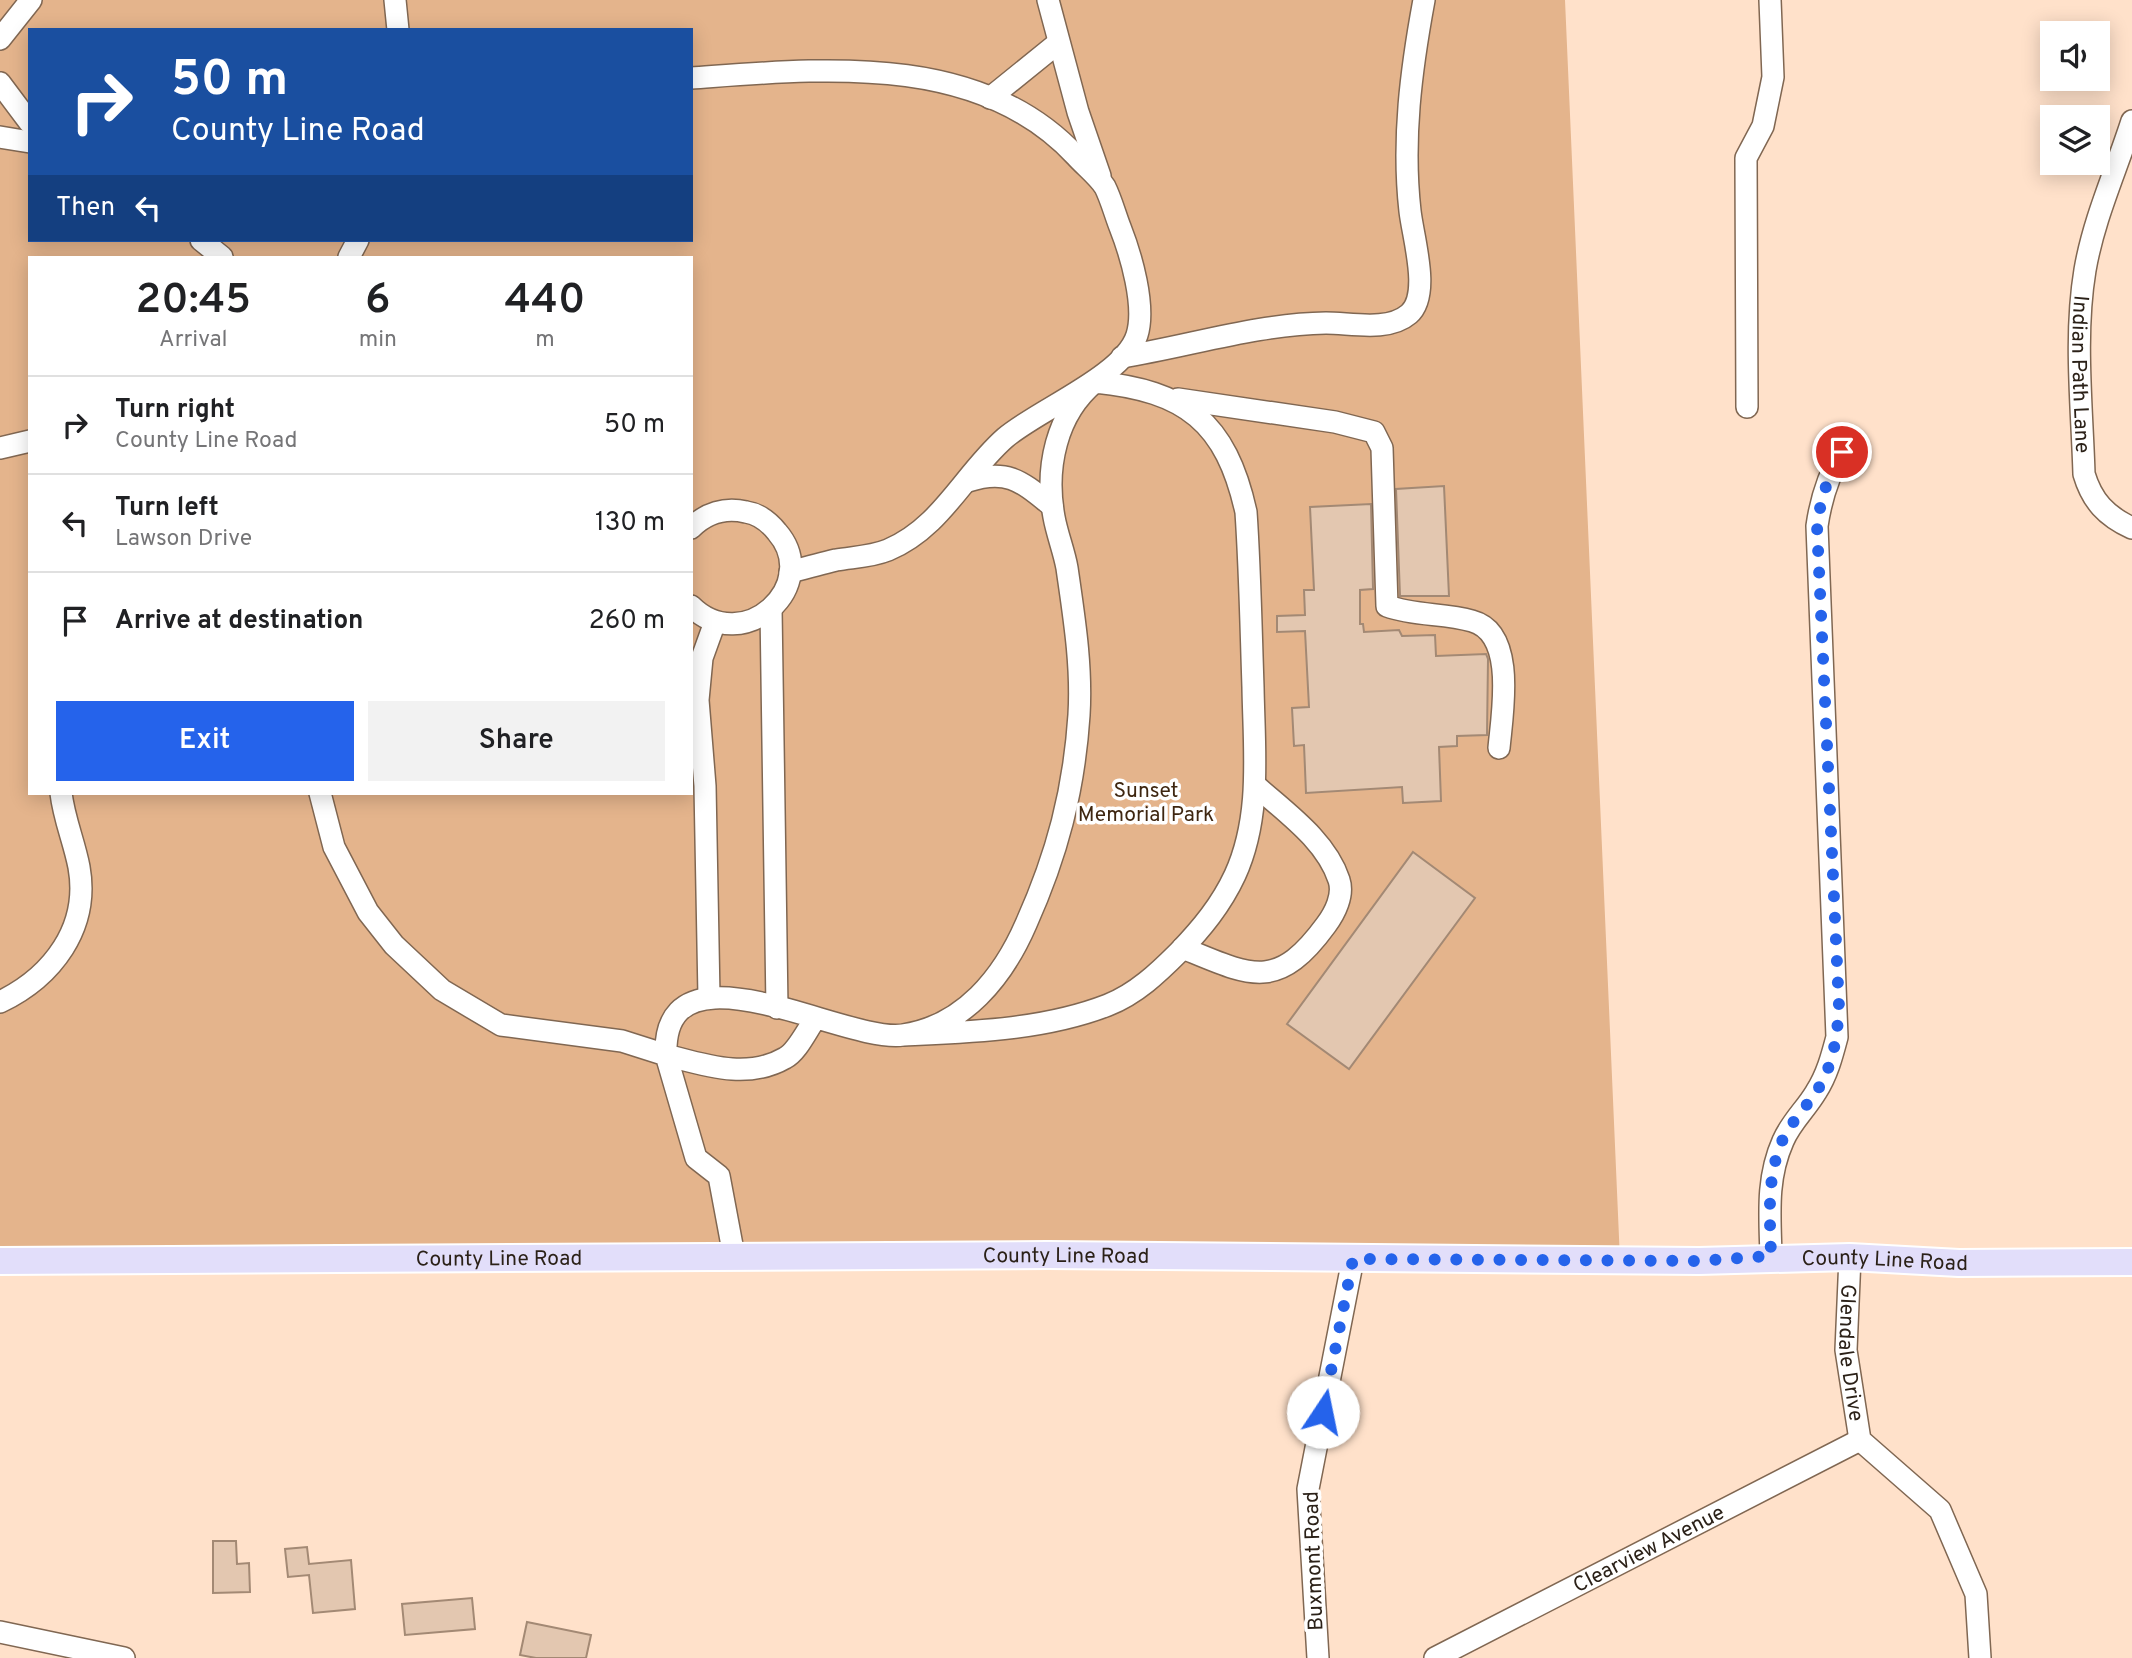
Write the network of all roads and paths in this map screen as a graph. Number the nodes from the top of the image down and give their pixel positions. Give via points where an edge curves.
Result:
1 (31, 0) edge
2 (395, 0) edge
3 (1048, 0) edge
4 (1424, 0) edge
5 (1770, 0) edge
6 (398, 28) edge
7 (0, 38) edge
8 (1058, 43) junction
9 (693, 78) edge
10 (0, 83) edge
11 (990, 98) junction
12 (28, 120) edge
13 (2132, 121) edge
14 (0, 136) edge
15 (28, 142) edge
16 (1104, 186) junction
17 (203, 242) edge
18 (221, 256) edge
19 (1119, 362) junction
20 (1095, 382) junction
21 (1166, 397) junction
22 (1746, 407) dead end
23 (28, 442) edge
24 (0, 449) edge
25 (1842, 452) dead end
26 (968, 481) junction
27 (1052, 506) junction
28 (693, 527) edge
29 (2132, 528) edge
30 (790, 572) junction
31 (693, 607) edge
32 (771, 609) junction
33 (715, 622) junction
34 (1499, 748) dead end
35 (1255, 785) junction
36 (61, 795) edge
37 (321, 795) edge
38 (1183, 948) junction
39 (709, 997) junction
40 (0, 1002) edge
41 (777, 1008) junction
42 (815, 1019) junction
43 (904, 1035) junction
44 (666, 1055) junction
45 (734, 1256) junction
46 (1771, 1256) junction
47 (1850, 1257) junction
48 (1353, 1259) junction
49 (0, 1261) edge
50 (2132, 1262) edge
51 (1860, 1440) junction
52 (0, 1632) edge
53 (124, 1658) edge
54 (1318, 1658) edge
55 (1435, 1658) edge
56 (1980, 1658) edge

1 - 7 street
2 - 6 street
3 - 8 street
4 - 19 street via 1410,79 1410,209 1420,293 1409,314 1378,325 1292,324 1252,330
5 - 22 street via 1773,77 1763,125 1745,158
8 - 11 street
8 - 16 street
9 - 11 street via 804,70 881,72 922,78
10 - 12 street
11 - 16 street via 1062,140
13 - 29 street, Indian Path Lane via 2091,242 2081,299 2080,352 2088,488 2113,519
14 - 15 street
16 - 19 street via 1135,279 1137,336
17 - 18 street
19 - 20 street
19 - 26 street via 1026,421
20 - 21 street via 1138,387
20 - 27 street via 1079,395 1063,424 1053,463
21 - 34 street via 1374,432 1382,448 1387,606 1474,621 1498,643 1504,698
21 - 35 street via 1210,428 1238,475 1249,563
23 - 24 street
25 - 46 street via 1820,499 1817,526 1837,1037 1830,1066 1784,1139 1773,1169 1769,1190
26 - 27 street via 991,473 1023,482
26 - 30 street via 937,516 888,550
27 - 43 street via 1066,561 1079,655 1079,715 1068,806 1056,852 1016,947 999,973 951,1020
28 - 30 street via 716,512 735,509 753,513 781,536
30 - 32 street
31 - 33 street
32 - 33 street via 744,623
32 - 41 street
33 - 39 street via 702,657 698,700 705,786
35 - 38 street via 1247,841 1236,873 1220,905
35 - 38 street via 1329,858 1341,884 1336,911 1305,954 1281,970 1229,967
36 - 40 street via 79,869 75,923 59,956 41,977
37 - 44 street via 334,847 368,912 394,945 442,990 501,1025 622,1041
38 - 43 street via 1135,991 1109,1005 1014,1027
39 - 41 street via 750,999
39 - 44 street via 689,1003 677,1016 668,1029
41 - 42 street
42 - 43 street via 878,1035
42 - 44 street via 787,1058 757,1068 729,1071
44 - 45 street via 696,1158 719,1176
45 - 48 main road, County Line Road
45 - 49 main road, County Line Road
46 - 47 main road, County Line Road
46 - 48 main road, County Line Road via 1699,1261
47 - 50 main road, County Line Road via 1959,1263
47 - 51 street, Glendale Drive via 1846,1350
48 - 54 street, Buxmont Road via 1308,1489
51 - 55 street, Clearview Avenue
51 - 56 street, Glendale Drive via 1940,1510 1976,1594
52 - 53 street

